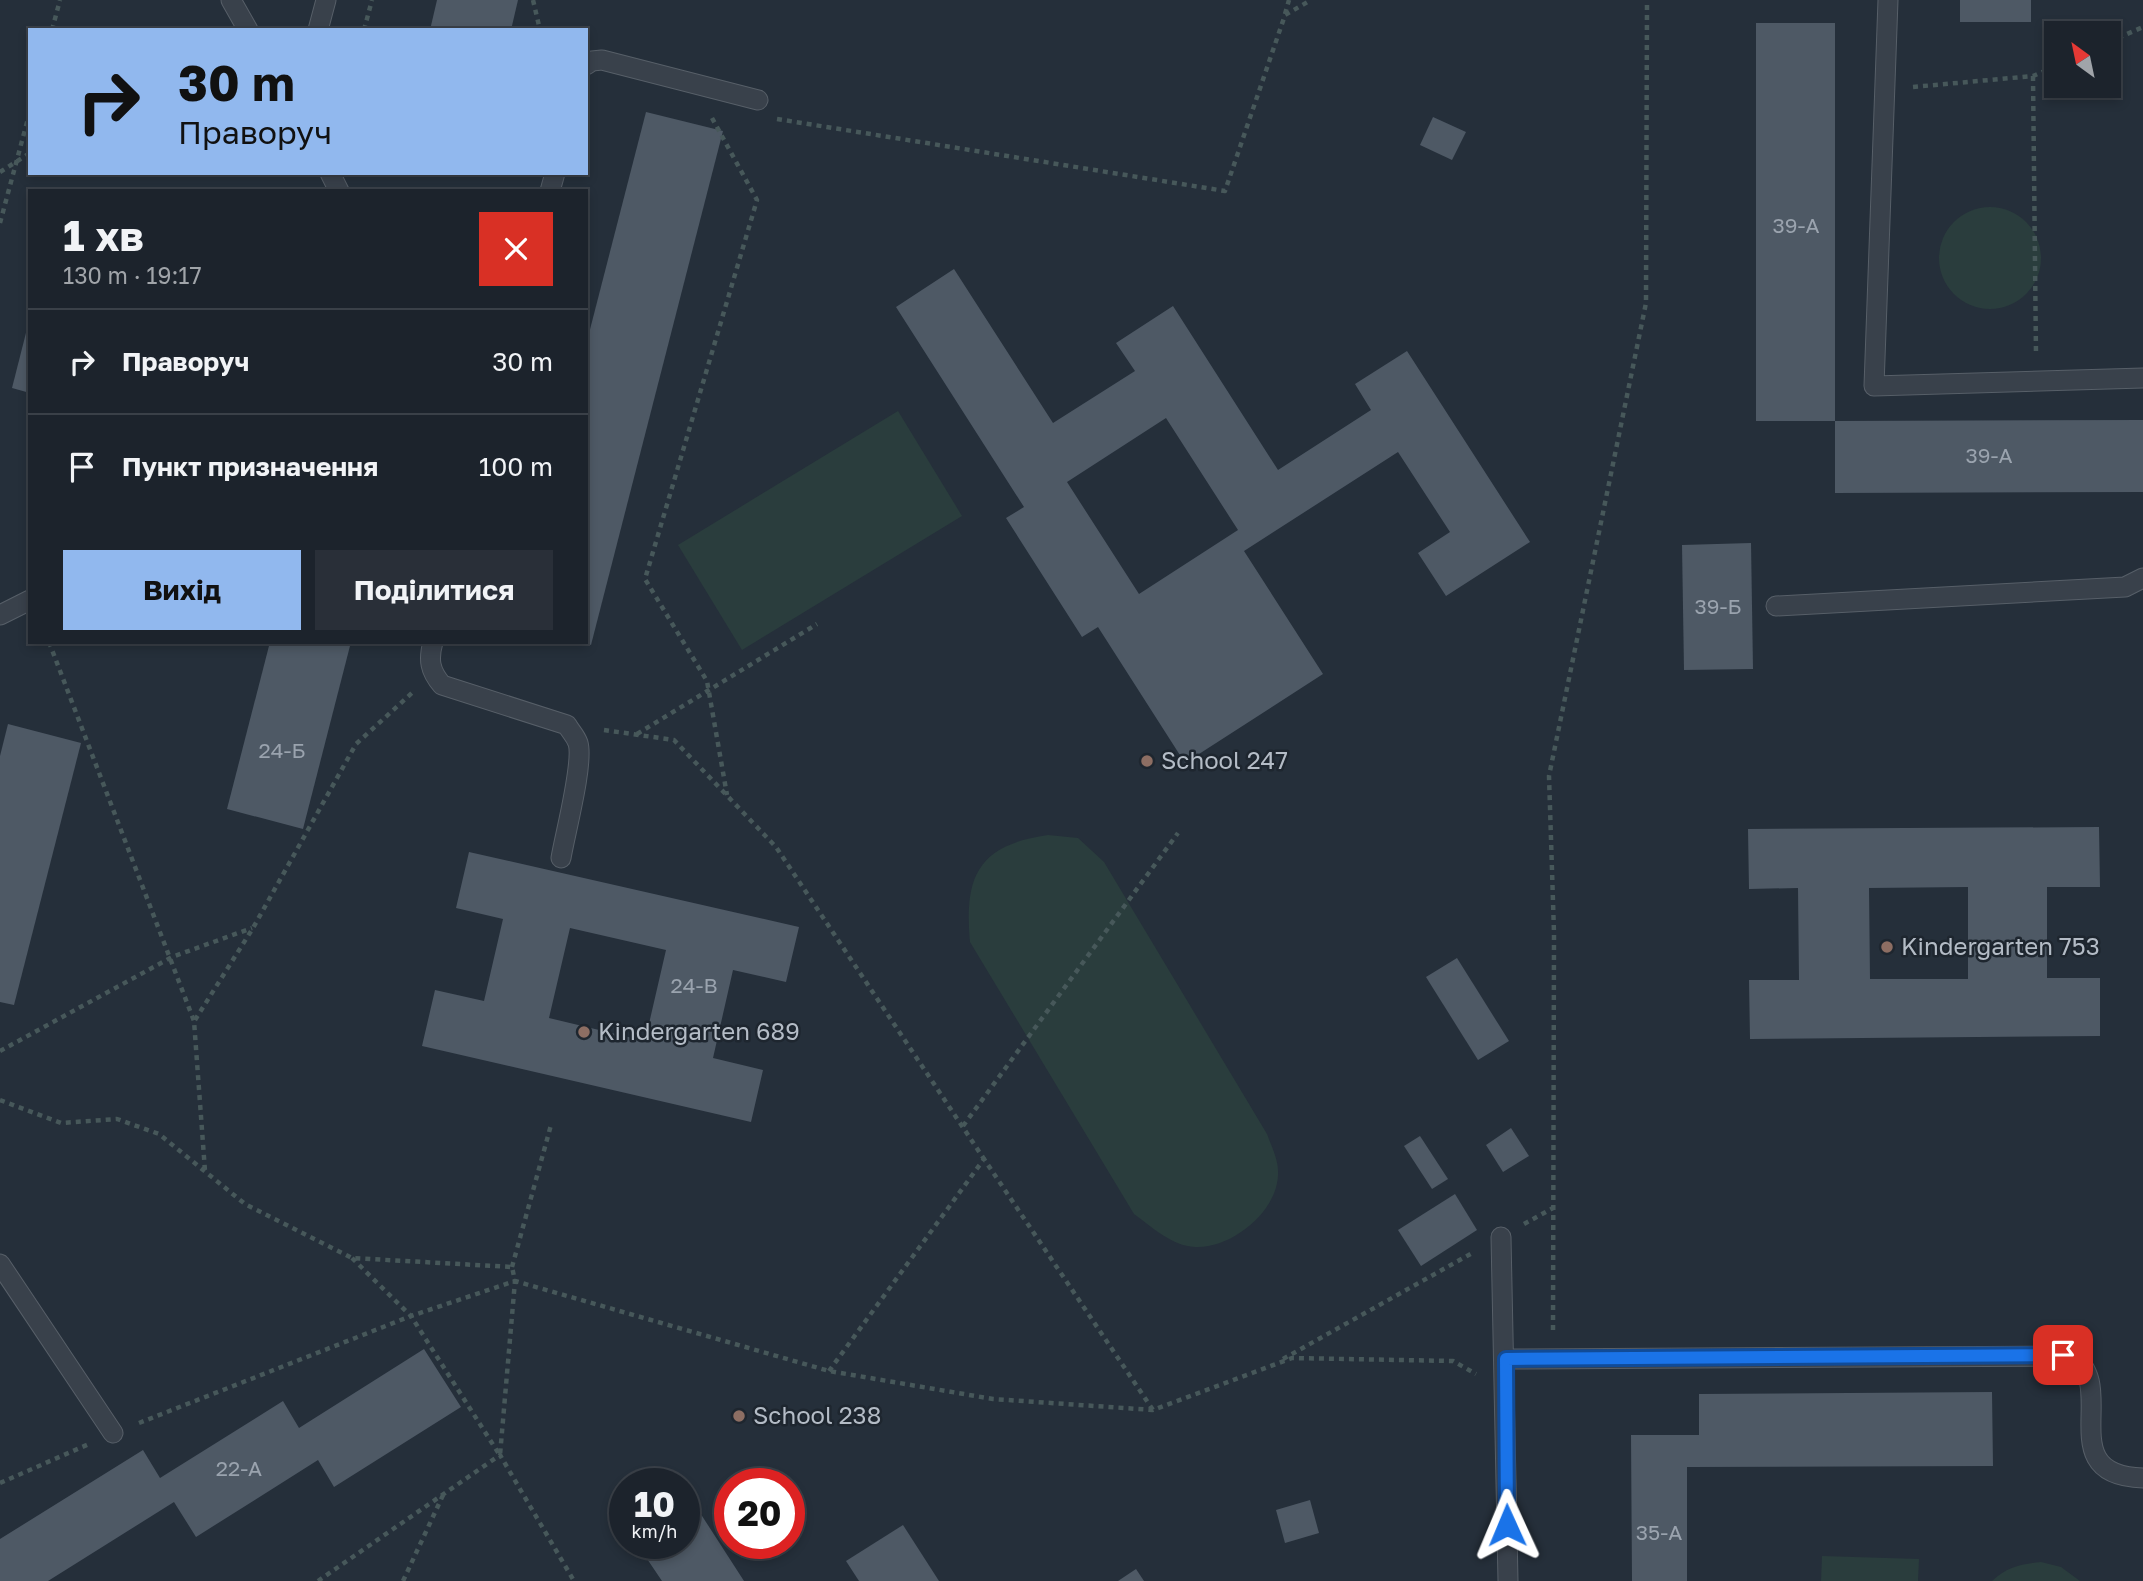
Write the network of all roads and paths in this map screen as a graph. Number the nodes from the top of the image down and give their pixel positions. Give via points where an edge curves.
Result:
1 (60, 0) edge
2 (231, 0) edge
3 (326, 0) edge
4 (372, 0) edge
5 (533, 0) edge
6 (1289, 0) edge
7 (1311, 0) edge
8 (1647, 0) edge
9 (1888, 0) edge
10 (1285, 15) junction
11 (2143, 27) edge
12 (53, 28) edge
13 (247, 28) edge
14 (319, 28) edge
15 (365, 28) edge
16 (540, 28) edge
17 (2121, 37) edge
18 (588, 64) edge
19 (2044, 71) edge
20 (2033, 76) junction
21 (694, 83) junction
22 (1885, 90) junction
23 (758, 100) dead end
24 (28, 118) edge
25 (775, 118) dead end
26 (28, 154) edge
27 (16, 161) junction
28 (0, 172) edge
29 (0, 223) edge
30 (2143, 378) edge
31 (2036, 381) junction
32 (2143, 578) edge
33 (28, 601) edge
34 (1776, 606) dead end
35 (0, 615) edge
36 (817, 624) dead end
37 (50, 644) edge
38 (433, 644) edge
39 (433, 674) junction
40 (567, 725) junction
41 (636, 734) junction
42 (727, 795) junction
43 (1178, 833) dead end
44 (561, 858) dead end
45 (253, 928) junction
46 (172, 957) junction
47 (194, 1021) junction
48 (0, 1051) edge
49 (0, 1100) edge
50 (551, 1125) dead end
51 (963, 1126) junction
52 (985, 1159) junction
53 (205, 1172) junction
54 (1553, 1209) junction
55 (1501, 1237) junction
56 (352, 1258) junction
57 (0, 1264) edge
58 (512, 1267) junction
59 (515, 1281) junction
60 (411, 1316) junction
61 (1506, 1359) junction
62 (1553, 1359) junction
63 (1267, 1368) junction
64 (829, 1371) junction
65 (1486, 1379) dead end
66 (1153, 1410) junction
67 (113, 1433) junction
68 (500, 1455) junction
69 (2143, 1478) edge
70 (0, 1483) edge
71 (444, 1493) junction
72 (318, 1581) edge
73 (402, 1581) edge
74 (574, 1581) edge
75 (1508, 1581) edge

1 - 12 path
2 - 13 lane
3 - 14 lane
4 - 15 path
5 - 16 path
6 - 10 path
7 - 10 path
8 - 54 path via 1646,303 1549,776 1554,933
9 - 22 lane
10 - 25 path via 1225,191
11 - 17 path
18 - 21 lane via 602,60
19 - 20 path
20 - 22 path
20 - 31 path
21 - 23 lane
21 - 42 path via 757,200 645,579 707,681
22 - 31 lane via 1874,386
24 - 27 path
26 - 27 path
27 - 28 path
27 - 29 path
30 - 31 lane
32 - 34 lane via 2125,587
33 - 35 lane
36 - 41 path
37 - 46 path
38 - 39 lane
39 - 40 lane via 442,685
39 - 45 path via 356,744
40 - 41 path
40 - 44 lane via 578,751
41 - 42 path via 674,740
42 - 51 path via 776,847
43 - 51 path
45 - 46 path
45 - 47 path
46 - 47 path
46 - 48 path
47 - 53 path
49 - 53 path via 61,1123 117,1119 159,1135
50 - 58 path
51 - 52 path
52 - 64 path
52 - 66 path
53 - 56 path via 245,1203
54 - 55 path
54 - 62 path
55 - 61 lane
55 - 63 path
56 - 58 path
56 - 60 path
57 - 67 lane
58 - 59 path
59 - 60 path
59 - 64 path
59 - 68 path
60 - 67 path
60 - 68 path
61 - 62 lane
61 - 75 lane
62 - 69 lane via 2071,1356 2085,1367 2089,1382 2095,1457 2118,1477
63 - 65 path via 1292,1358 1453,1361
63 - 66 path
64 - 66 path via 993,1399
67 - 70 path
68 - 71 path
68 - 74 path
71 - 72 path
71 - 73 path

